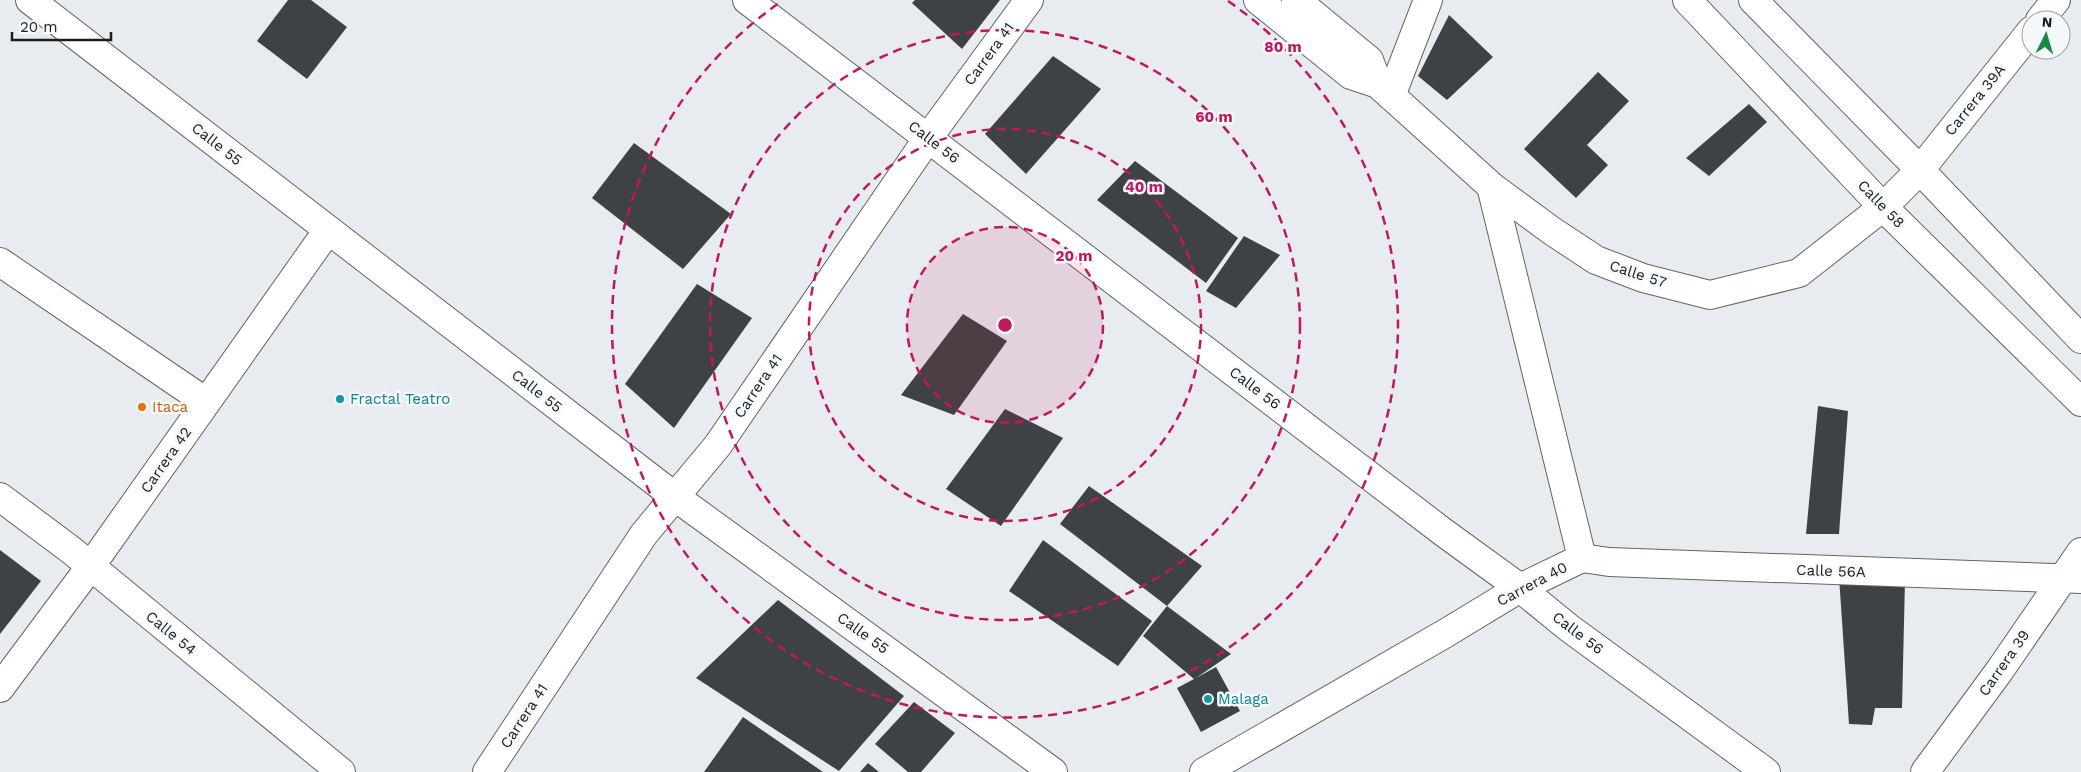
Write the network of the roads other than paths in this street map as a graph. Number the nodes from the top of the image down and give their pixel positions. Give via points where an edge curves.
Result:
1 (30, 0) edge
2 (747, 0) edge
3 (1029, 0) edge
4 (1258, 0) edge
5 (1296, 0) edge
6 (1428, 0) edge
7 (1687, 0) edge
8 (1752, 0) edge
9 (2056, 0) edge
10 (2048, 10) edge
11 (2021, 44) edge
12 (1384, 90) junction
13 (928, 138) junction
14 (1920, 170) junction
15 (1491, 186) junction
16 (1882, 207) junction
17 (328, 230) junction
18 (0, 262) edge
19 (2081, 339) edge
20 (206, 402) junction
21 (2081, 402) edge
22 (0, 496) edge
23 (674, 496) junction
24 (2081, 552) edge
25 (1582, 558) junction
26 (90, 567) junction
27 (2072, 578) edge
28 (1520, 588) junction
29 (0, 688) edge
30 (341, 772) edge
31 (487, 772) edge
32 (1053, 772) edge
33 (1204, 772) edge
34 (1766, 772) edge
35 (1925, 772) edge

1 - 17 street, Calle 55
2 - 13 street, Calle 56
3 - 13 street, Carrera 41
4 - 12 street, Calle 57 via 1351,75
5 - 12 street, Calle 57 via 1369,60
6 - 12 street
7 - 16 street, Calle 58
8 - 14 street
9 - 10 street
11 - 14 street, Carrera 39A
12 - 15 street, Calle 57
13 - 23 street, Carrera 41 via 718,445
13 - 28 street, Calle 56
14 - 16 street, Calle 57
14 - 19 street
15 - 16 street, Calle 57 via 1596,260 1643,278 1710,295 1799,273
15 - 25 street, Carrera 40
16 - 21 street, Calle 58
17 - 20 street, Carrera 42
17 - 23 street, Calle 55
18 - 20 street
20 - 26 street, Carrera 42
22 - 26 street, Calle 54
23 - 31 street, Carrera 41 via 644,534
23 - 32 street, Calle 55
24 - 27 street, Carrera 39
25 - 27 street, Calle 56A via 1609,562
25 - 28 street, Carrera 40
26 - 29 street, Carrera 42
26 - 30 street, Calle 54
27 - 35 street, Carrera 39
28 - 33 street, Carrera 40
28 - 34 street, Calle 56 via 1569,628

